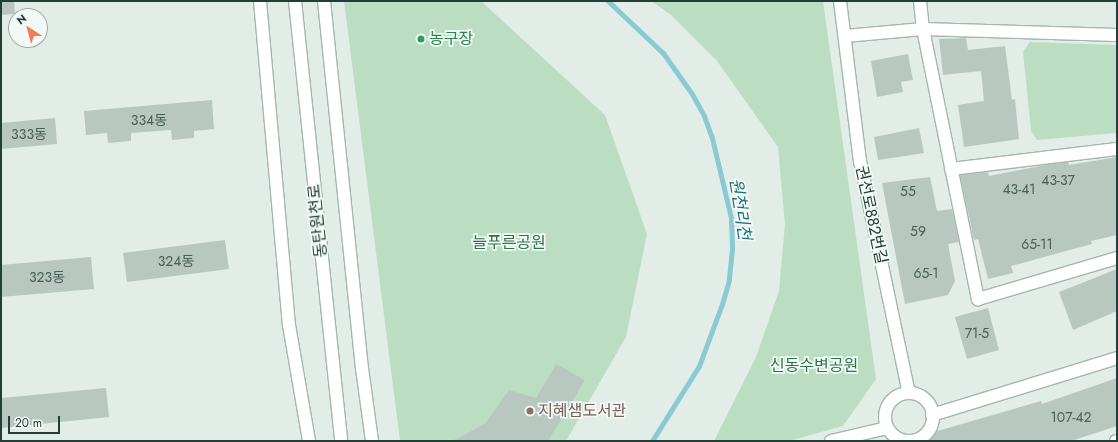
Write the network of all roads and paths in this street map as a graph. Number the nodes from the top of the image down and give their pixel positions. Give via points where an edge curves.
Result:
1 (260, 1) edge
2 (295, 1) edge
3 (324, 1) edge
4 (840, 1) edge
5 (920, 1) edge
6 (923, 29) junction
7 (1117, 35) edge
8 (845, 36) junction
9 (1117, 148) edge
10 (951, 169) junction
11 (1117, 258) edge
12 (1117, 358) edge
13 (909, 393) junction
14 (932, 415) junction
15 (887, 428) junction
16 (914, 440) edge
17 (309, 441) edge
18 (341, 441) edge
19 (372, 441) edge
20 (831, 441) edge

1 - 17 street via 289,325
2 - 18 street, 동탄원천로
3 - 19 street via 362,368
4 - 8 street, 권선로882번길
5 - 6 street
6 - 7 street
6 - 8 street
6 - 10 street
8 - 13 street, 권선로882번길 via 860,161
9 - 10 street
10 - 11 street via 978,299
12 - 14 street
13 - 14 street via 916,394 928,402
13 - 15 street via 901,394 888,404 885,420
14 - 16 street via 928,431
15 - 16 street via 898,439
15 - 20 street

